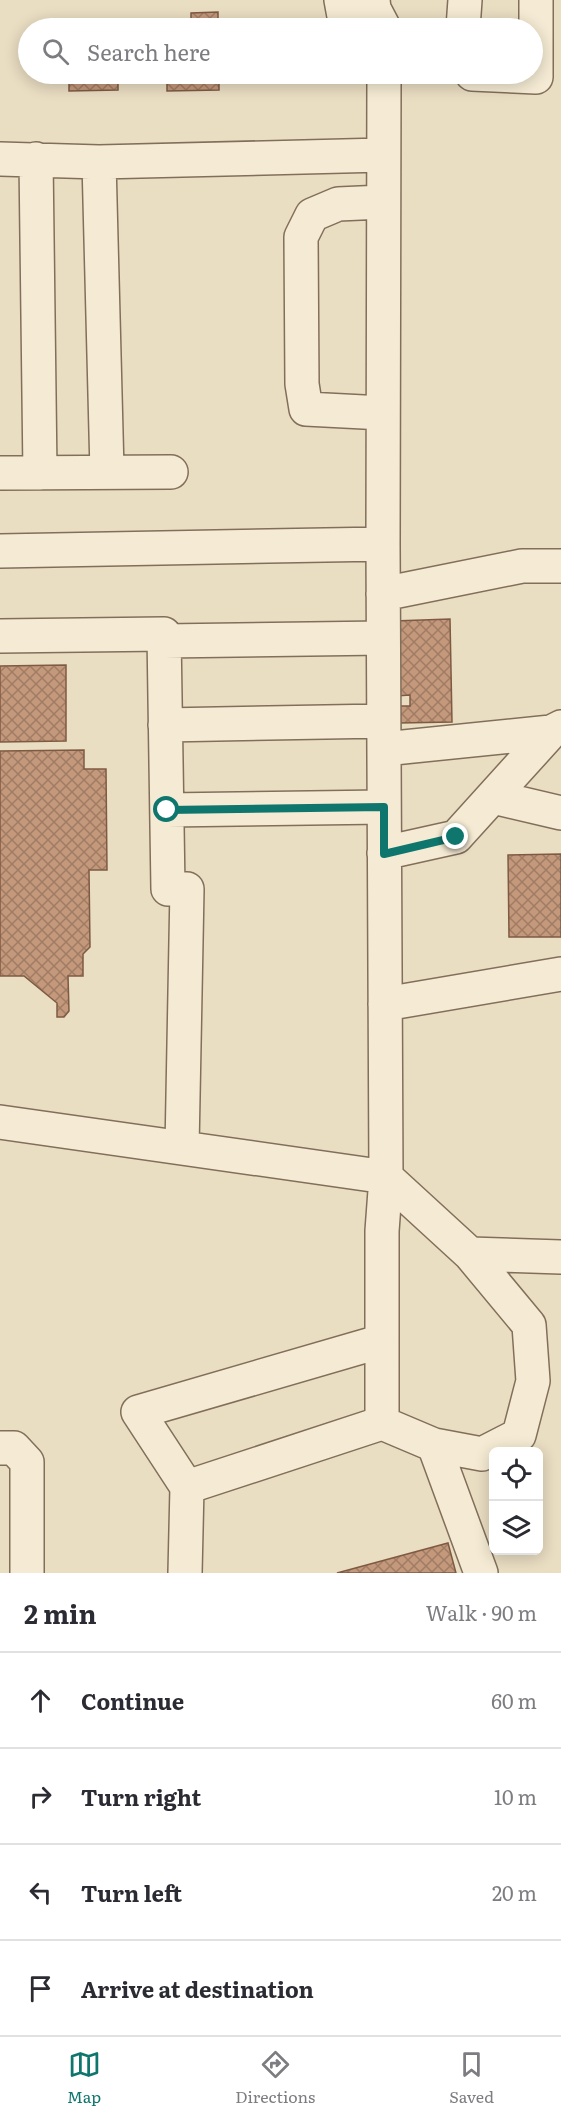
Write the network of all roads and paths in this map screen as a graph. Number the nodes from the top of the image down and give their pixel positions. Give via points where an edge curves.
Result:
1 (341, 0) edge
2 (373, 0) edge
3 (394, 0) edge
4 (465, 0) edge
5 (536, 0) edge
6 (344, 18) edge
7 (379, 18) edge
8 (388, 18) edge
9 (464, 18) edge
10 (536, 18) edge
11 (384, 84) edge
12 (383, 155) junction
13 (0, 159) edge
14 (36, 159) junction
15 (99, 162) junction
16 (383, 202) junction
17 (383, 412) junction
18 (107, 471) junction
19 (171, 471) dead end
20 (0, 473) edge
21 (40, 473) junction
22 (383, 544) junction
23 (0, 551) edge
24 (561, 566) edge
25 (383, 594) junction
26 (0, 636) edge
27 (383, 638) junction
28 (164, 640) junction
29 (165, 725) junction
30 (556, 730) edge
31 (384, 735) junction
32 (493, 797) junction
33 (384, 807) junction
34 (167, 810) junction
35 (561, 813) edge
36 (384, 854) junction
37 (561, 974) edge
38 (385, 1004) junction
39 (0, 1122) edge
40 (182, 1148) junction
41 (386, 1177) junction
42 (470, 1254) junction
43 (561, 1257) edge
44 (382, 1341) junction
45 (382, 1423) junction
46 (434, 1445) junction
47 (0, 1448) edge
48 (188, 1486) junction
49 (27, 1573) edge
50 (185, 1573) edge
51 (481, 1573) edge

1 - 6 lane
2 - 7 lane
3 - 8 lane
4 - 9 lane
5 - 10 lane
11 - 12 lane
12 - 15 lane
12 - 16 lane
13 - 14 lane
14 - 15 lane
14 - 21 lane
15 - 18 lane
16 - 17 lane
16 - 17 lane via 338,204 312,215 301,237 306,409
17 - 22 lane
18 - 19 lane
18 - 21 lane
20 - 21 lane
22 - 23 lane
22 - 25 lane
24 - 25 lane via 522,566
25 - 27 lane
26 - 28 lane via 164,634
27 - 28 lane
27 - 31 lane
28 - 29 lane
29 - 31 lane
29 - 34 lane
30 - 31 lane
30 - 32 lane
31 - 33 lane
32 - 35 lane
32 - 36 lane via 456,837
33 - 34 lane
33 - 36 lane
34 - 40 lane via 168,889 187,889
36 - 38 lane
37 - 38 lane
38 - 41 lane
39 - 40 lane
40 - 41 lane
41 - 42 lane
41 - 44 lane
42 - 43 lane
42 - 46 lane via 529,1325 533,1381 519,1435 483,1454
44 - 45 lane
44 - 48 lane via 138,1412
45 - 46 lane
45 - 48 lane
46 - 51 lane
47 - 49 lane via 14,1448 27,1462
48 - 50 lane

